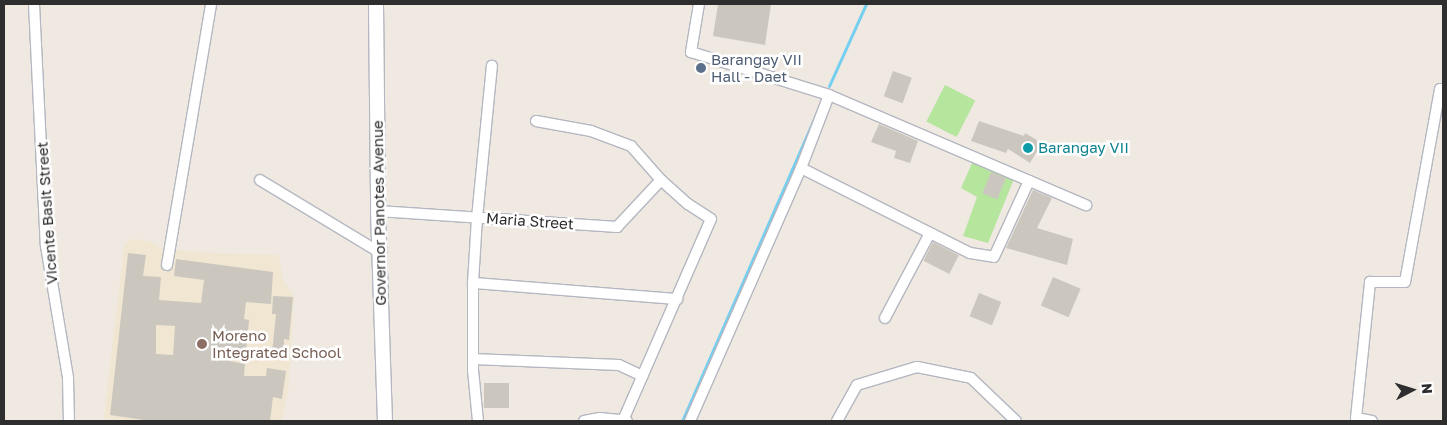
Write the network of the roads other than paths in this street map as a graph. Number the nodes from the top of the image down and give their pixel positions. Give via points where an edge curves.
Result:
1 (36, 4) edge
2 (211, 4) edge
3 (376, 4) edge
4 (699, 4) edge
5 (492, 66) dead end
6 (1443, 90) edge
7 (829, 95) junction
8 (536, 121) dead end
9 (801, 168) junction
10 (260, 180) dead end
11 (661, 180) junction
12 (1029, 181) junction
13 (1086, 205) dead end
14 (378, 212) junction
15 (477, 218) junction
16 (930, 233) junction
17 (380, 252) junction
18 (167, 265) dead end
19 (473, 283) junction
20 (678, 299) junction
21 (885, 318) dead end
22 (473, 359) junction
23 (643, 376) junction
24 (69, 421) edge
25 (385, 421) edge
26 (478, 421) edge
27 (584, 421) edge
28 (625, 421) edge
29 (690, 421) edge
30 (837, 421) edge
31 (1016, 421) edge
32 (1372, 421) edge

1 - 24 street, Vicente Basit Street via 46,246 68,378
2 - 18 street
3 - 14 main road, Governor Panotes Avenue
4 - 7 street via 692,52
5 - 15 street
6 - 32 street via 1440,89 1404,282 1370,282 1356,418
7 - 9 street
7 - 12 street
8 - 11 street via 591,131 631,146
9 - 16 street
9 - 29 street
10 - 17 street
11 - 15 street, Maria Street via 617,227
11 - 20 street via 711,219
12 - 13 street
12 - 16 street via 994,257 970,253
14 - 15 street, Maria Street
14 - 17 main road, Governor Panotes Avenue
15 - 19 street
16 - 21 street
17 - 25 main road, Governor Panotes Avenue
19 - 20 street
19 - 22 street
20 - 23 street
22 - 23 street via 619,365
22 - 26 street
23 - 28 street
27 - 28 street via 600,418
30 - 31 street via 857,385 917,367 970,378

